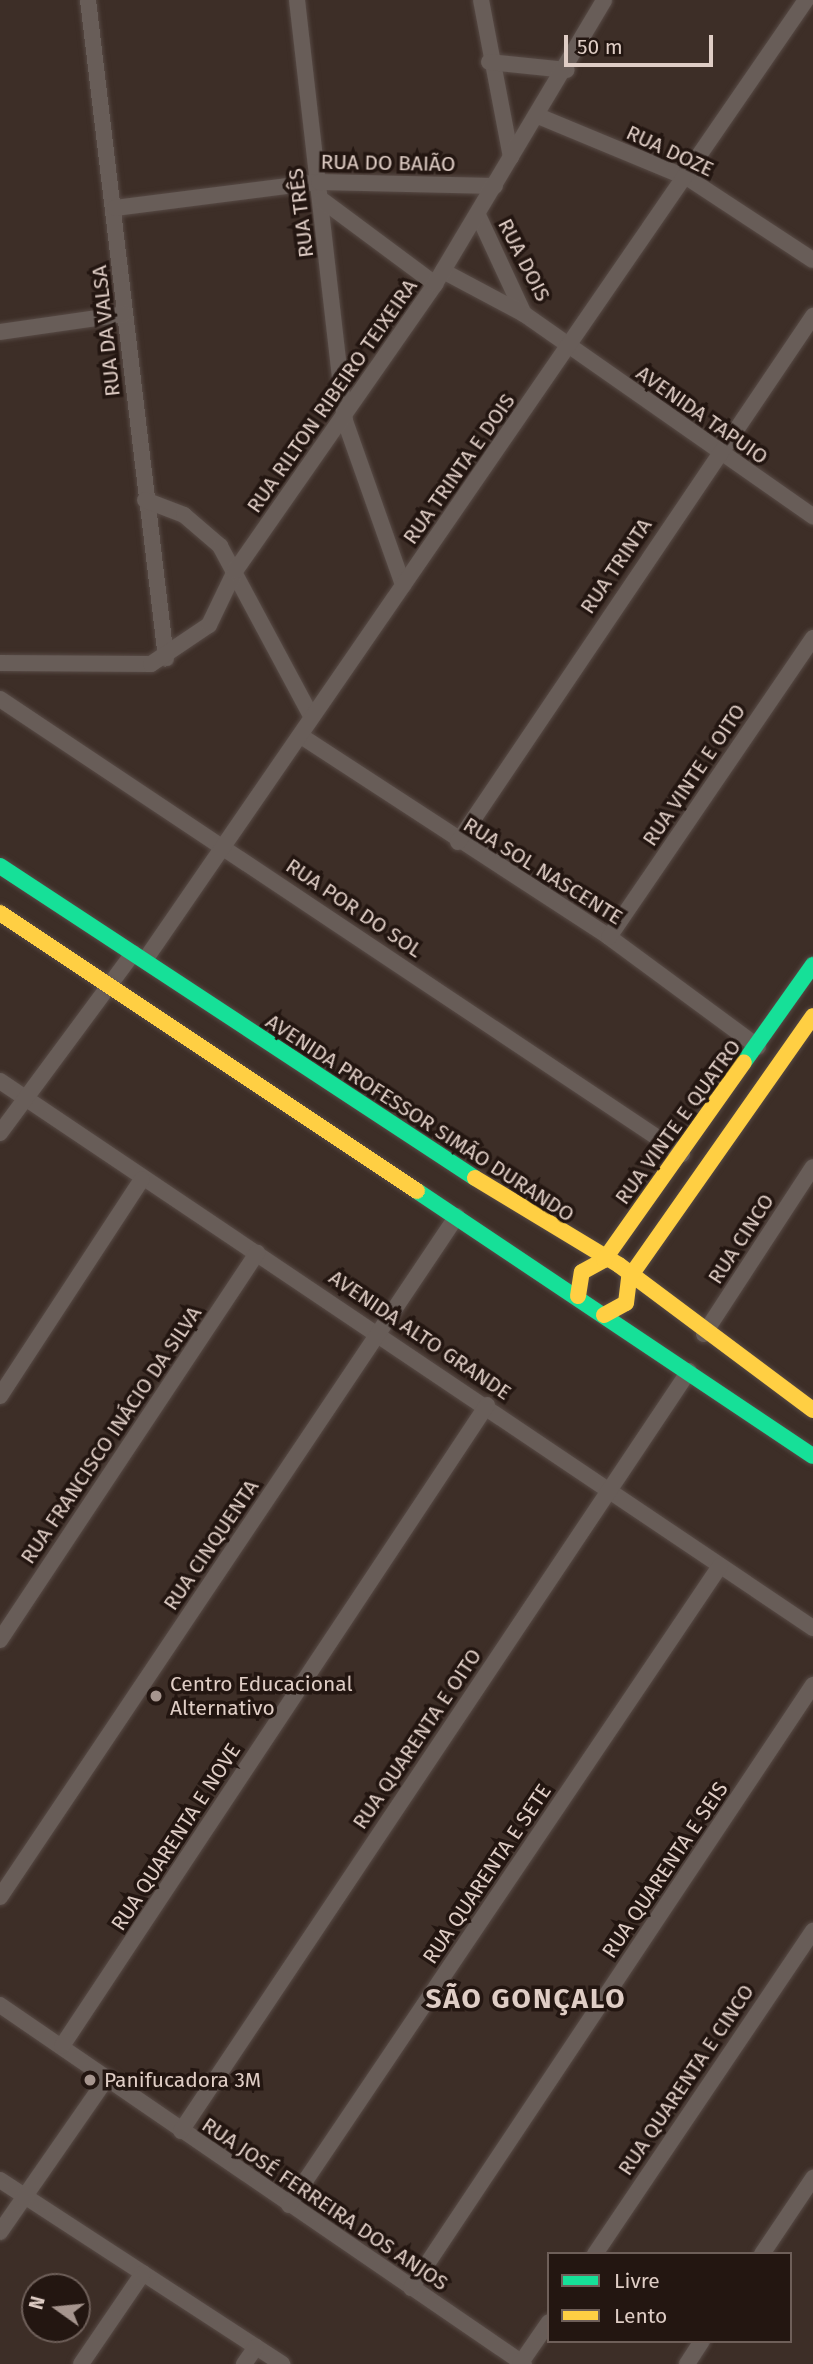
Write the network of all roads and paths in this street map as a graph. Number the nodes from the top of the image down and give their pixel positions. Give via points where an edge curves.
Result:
1 (88, 0) edge
2 (297, 0) edge
3 (481, 0) edge
4 (604, 0) edge
5 (806, 0) edge
6 (489, 62) junction
7 (567, 70) junction
8 (538, 116) junction
9 (511, 158) junction
10 (688, 178) junction
11 (319, 182) junction
12 (495, 186) junction
13 (322, 200) junction
14 (115, 208) junction
15 (478, 215) junction
16 (813, 260) edge
17 (439, 278) junction
18 (125, 314) junction
19 (524, 314) junction
20 (813, 316) edge
21 (0, 332) edge
22 (569, 347) junction
23 (345, 421) junction
24 (716, 453) junction
25 (145, 500) junction
26 (813, 516) edge
27 (234, 571) junction
28 (403, 585) junction
29 (813, 638) edge
30 (166, 658) junction
31 (0, 663) edge
32 (0, 699) edge
33 (311, 716) junction
34 (301, 736) junction
35 (458, 842) junction
36 (226, 847) junction
37 (0, 866) edge
38 (0, 913) edge
39 (609, 937) junction
40 (139, 956) junction
41 (813, 965) edge
42 (108, 984) junction
43 (813, 1016) edge
44 (806, 1040) edge
45 (758, 1047) junction
46 (0, 1081) edge
47 (24, 1097) junction
48 (0, 1133) edge
49 (682, 1154) junction
50 (813, 1167) edge
51 (142, 1179) junction
52 (662, 1180) junction
53 (689, 1198) junction
54 (510, 1203) junction
55 (457, 1216) junction
56 (257, 1253) junction
57 (604, 1260) junction
58 (629, 1278) junction
59 (578, 1296) junction
60 (604, 1315) junction
61 (379, 1332) junction
62 (704, 1334) junction
63 (689, 1371) junction
64 (0, 1396) edge
65 (487, 1405) junction
66 (813, 1410) edge
67 (813, 1456) edge
68 (608, 1489) junction
69 (720, 1566) junction
70 (813, 1628) edge
71 (0, 1640) edge
72 (813, 1685) edge
73 (0, 1897) edge
74 (813, 1931) edge
75 (0, 2004) edge
76 (62, 2046) junction
77 (107, 2078) junction
78 (181, 2130) junction
79 (813, 2178) edge
80 (0, 2180) edge
81 (24, 2196) junction
82 (289, 2205) junction
83 (0, 2232) edge
84 (596, 2252) edge
85 (763, 2252) edge
86 (143, 2273) junction
87 (411, 2288) junction
88 (547, 2325) edge
89 (701, 2343) edge
90 (256, 2347) junction
91 (522, 2363) edge
92 (81, 2364) edge
93 (244, 2364) edge
94 (282, 2364) edge
95 (687, 2364) edge

1 - 14 street, RUA DA VALSA
2 - 11 street, RUA TRÊS
3 - 6 street
4 - 7 street, RUA RILTON RIBEIRO TEIXEIRA
5 - 10 street, RUA TRINTA E DOIS
6 - 7 street
6 - 9 street
7 - 8 street, RUA RILTON RIBEIRO TEIXEIRA
8 - 9 street, RUA RILTON RIBEIRO TEIXEIRA
8 - 10 street, RUA DOZE
9 - 12 street, RUA RILTON RIBEIRO TEIXEIRA
10 - 16 street, RUA DOZE
10 - 22 street, RUA TRINTA E DOIS
11 - 12 street, RUA DO BAIÃO
11 - 13 street, RUA TRÊS
11 - 14 street, RUA DO BAIÃO
12 - 15 street, RUA RILTON RIBEIRO TEIXEIRA
13 - 17 street
13 - 23 street, RUA TRÊS
14 - 18 street, RUA DA VALSA
15 - 17 street, RUA RILTON RIBEIRO TEIXEIRA
15 - 19 street, RUA DOIS
17 - 19 street
17 - 23 street, RUA RILTON RIBEIRO TEIXEIRA
18 - 21 street
18 - 25 street, RUA DA VALSA
19 - 22 street, RUA DOIS
20 - 24 street, RUA TRINTA
22 - 24 street, AVENIDA TAPUIO
22 - 28 street, RUA TRINTA E DOIS
23 - 27 street, RUA RILTON RIBEIRO TEIXEIRA
23 - 28 street, RUA TRÊS
24 - 26 street, AVENIDA TAPUIO
24 - 35 street, RUA TRINTA
25 - 27 street via 172,508 202,529
25 - 30 street, RUA DA VALSA
27 - 30 street, RUA RILTON RIBEIRO TEIXEIRA via 209,625
27 - 33 street
28 - 33 street, RUA TRINTA E DOIS
29 - 39 street, RUA VINTE E OITO
30 - 31 street, RUA RILTON RIBEIRO TEIXEIRA via 112,668
32 - 36 street, RUA POR DO SOL
33 - 34 street, RUA TRINTA E DOIS
34 - 35 street, RUA SOL NASCENTE
34 - 36 street, RUA TRINTA E DOIS
35 - 39 street, RUA SOL NASCENTE
36 - 40 street, RUA TRINTA E DOIS
36 - 49 street, RUA POR DO SOL
37 - 40 street, AVENIDA PROFESSOR SIMÃO DURANDO
38 - 42 street
39 - 45 street, RUA SOL NASCENTE
40 - 42 street, RUA TRINTA E DOIS
40 - 54 street, AVENIDA PROFESSOR SIMÃO DURANDO
41 - 45 street, RUA VINTE E QUATRO
42 - 47 street, RUA TRINTA E DOIS
42 - 55 street
43 - 44 street
44 - 53 street
45 - 49 street, RUA VINTE E QUATRO
46 - 47 street, AVENIDA ALTO GRANDE
47 - 48 street, RUA TRINTA E DOIS
47 - 51 street, AVENIDA ALTO GRANDE
49 - 52 street, RUA VINTE E QUATRO
50 - 62 street, RUA CINCO
51 - 56 street, AVENIDA ALTO GRANDE
51 - 64 street
52 - 53 street
52 - 57 street, RUA VINTE E QUATRO
53 - 58 street
54 - 55 street via 470,1200
54 - 57 street, AVENIDA PROFESSOR SIMÃO DURANDO
55 - 59 street
55 - 61 street, RUA CINQUENTA
56 - 61 street, AVENIDA ALTO GRANDE
56 - 71 street, RUA FRANCISCO INÁCIO DA SILVA
57 - 58 street, AVENIDA PROFESSOR SIMÃO DURANDO
57 - 59 street, RUA VINTE E QUATRO via 582,1272
58 - 60 street via 626,1303
58 - 62 street, AVENIDA PROFESSOR SIMÃO DURANDO
59 - 60 street via 588,1309
60 - 63 street
61 - 65 street, AVENIDA ALTO GRANDE
61 - 73 street, RUA CINQUENTA
62 - 66 street, AVENIDA PROFESSOR SIMÃO DURANDO
63 - 67 street
63 - 68 street, RUA QUARENTA E OITO
65 - 68 street, AVENIDA ALTO GRANDE
65 - 76 street, RUA QUARENTA E NOVE
68 - 69 street, AVENIDA ALTO GRANDE
68 - 78 street, RUA QUARENTA E OITO
69 - 70 street, AVENIDA ALTO GRANDE
69 - 82 street, RUA QUARENTA E SETE
72 - 87 street, RUA QUARENTA E SEIS
74 - 84 street, RUA QUARENTA E CINCO
75 - 76 street, RUA JOSÉ FERREIRA DOS ANJOS
76 - 77 street, RUA JOSÉ FERREIRA DOS ANJOS
77 - 78 street, RUA JOSÉ FERREIRA DOS ANJOS
77 - 81 street
78 - 82 street, RUA JOSÉ FERREIRA DOS ANJOS
79 - 85 street
80 - 81 street
81 - 83 street
81 - 86 street
82 - 87 street, RUA JOSÉ FERREIRA DOS ANJOS
86 - 90 street
86 - 92 street
87 - 91 street, RUA JOSÉ FERREIRA DOS ANJOS
88 - 91 street
89 - 95 street
90 - 93 street
90 - 94 street

